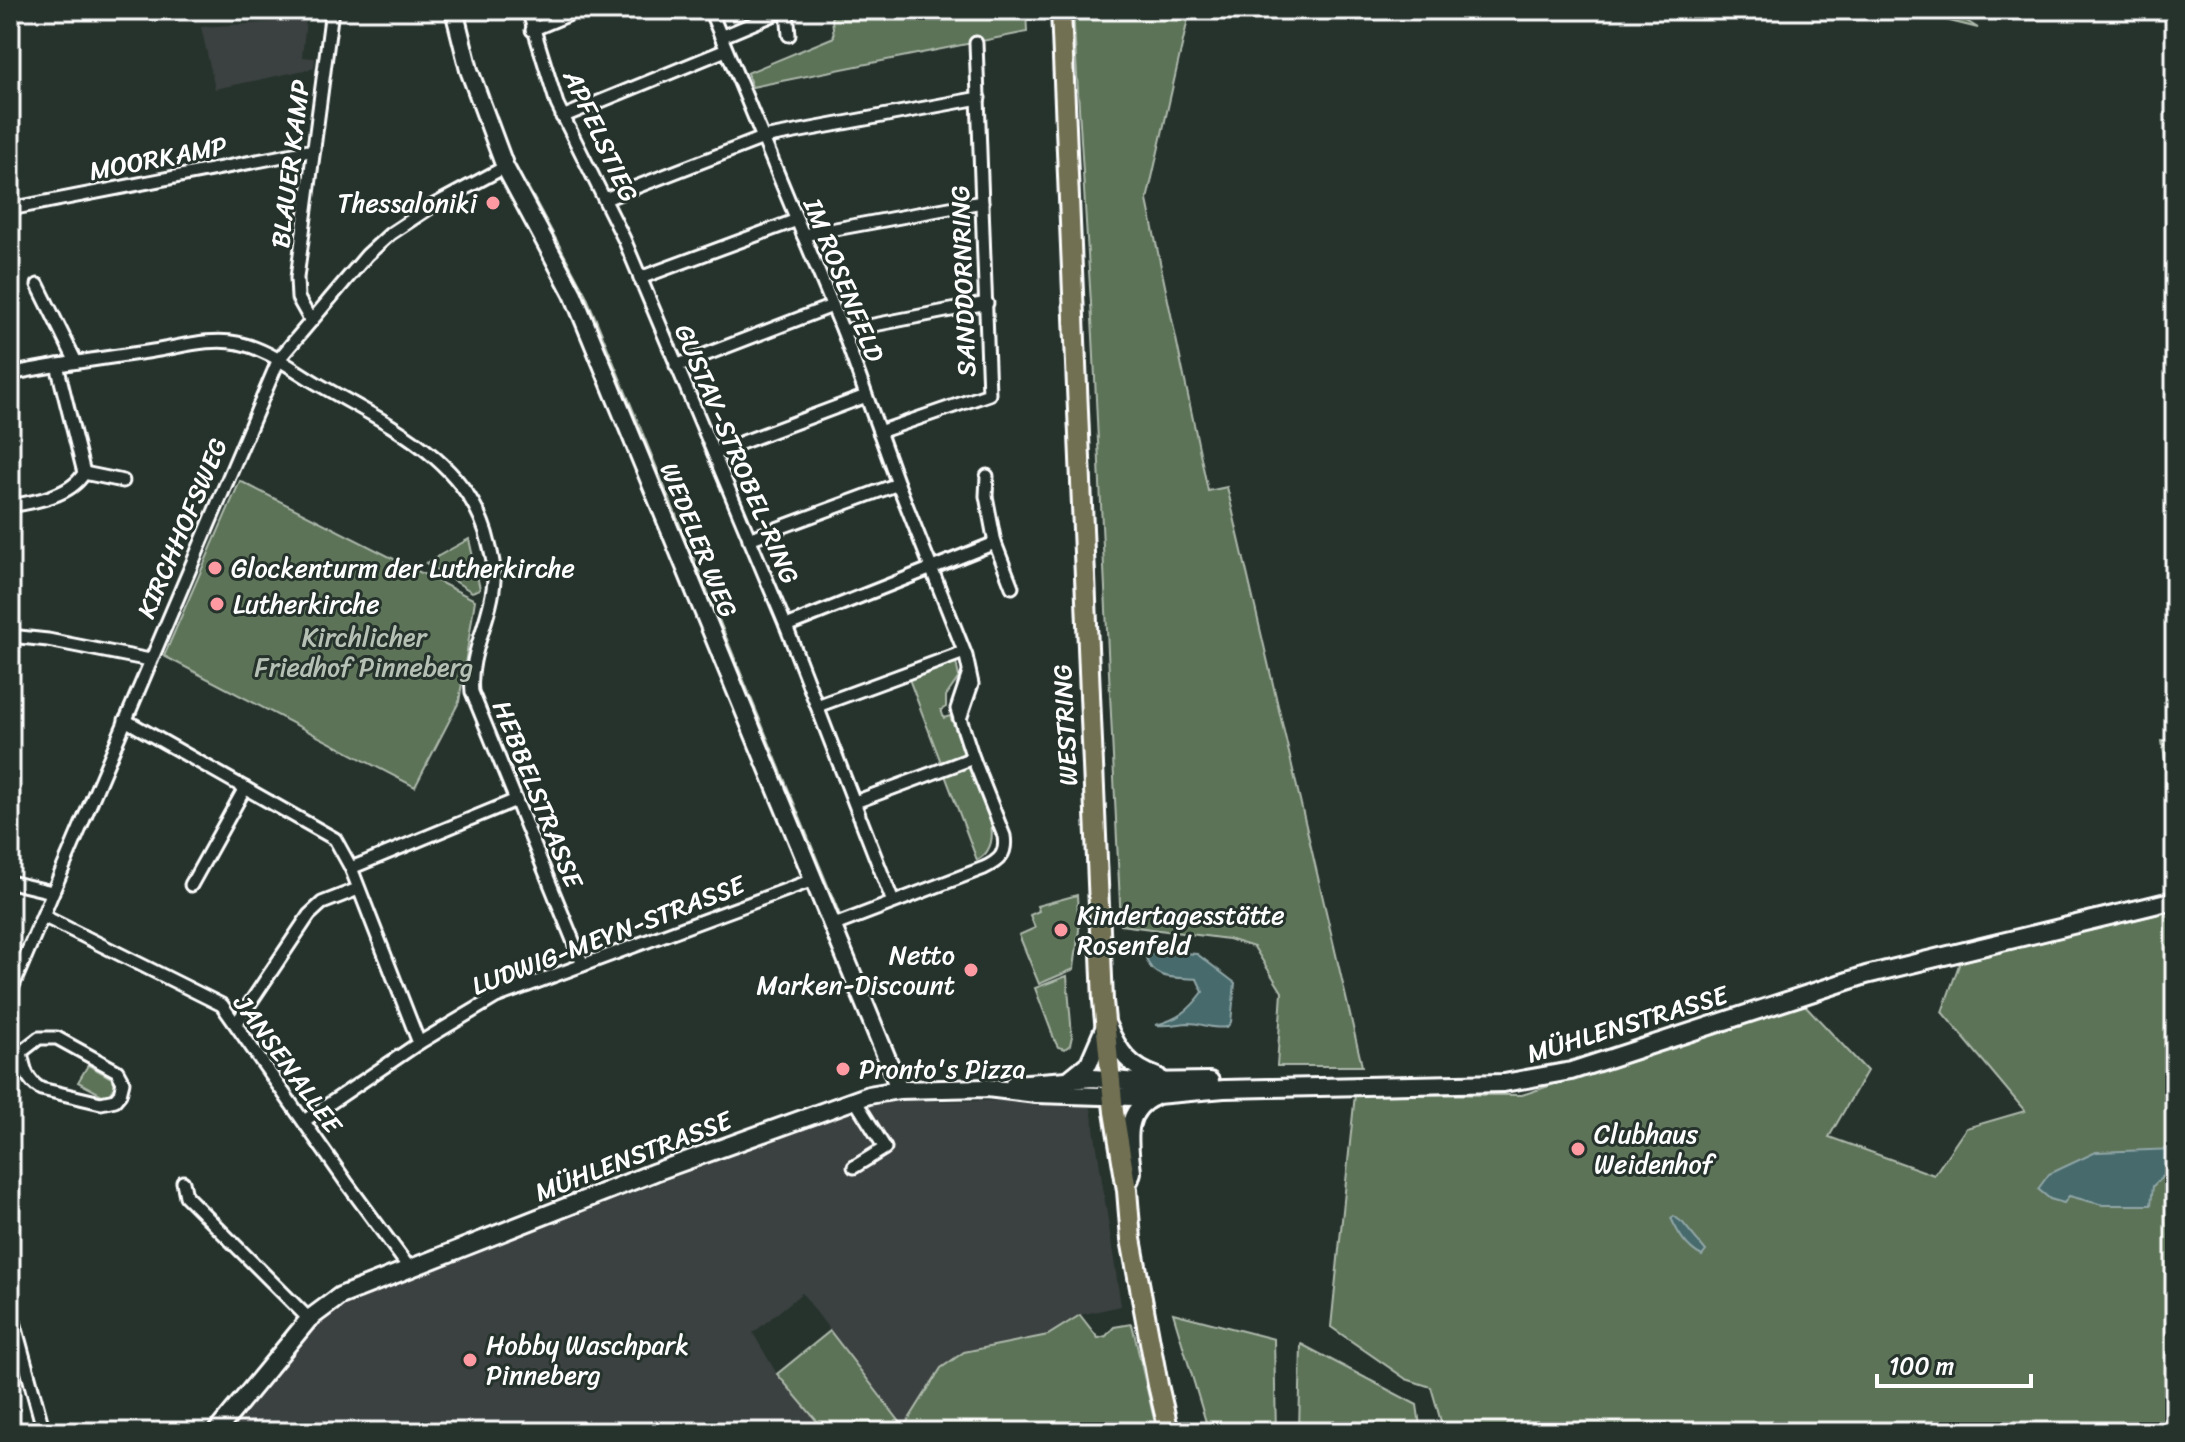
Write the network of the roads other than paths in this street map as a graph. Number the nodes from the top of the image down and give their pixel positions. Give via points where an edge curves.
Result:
1 (332, 10) edge
2 (454, 10) edge
3 (528, 10) edge
4 (580, 10) edge
5 (710, 10) edge
6 (786, 10) edge
7 (1061, 10) edge
8 (532, 30) junction
9 (789, 35) dead end
10 (721, 37) junction
11 (976, 43) dead end
12 (726, 50) junction
13 (979, 98) junction
14 (562, 117) junction
15 (763, 138) junction
16 (314, 150) junction
17 (505, 167) junction
18 (605, 199) junction
19 (982, 202) junction
20 (10, 209) edge
21 (797, 220) junction
22 (803, 235) junction
23 (640, 278) junction
24 (38, 285) dead end
25 (987, 303) junction
26 (832, 306) junction
27 (311, 321) junction
28 (843, 331) junction
29 (279, 359) junction
30 (76, 362) junction
31 (57, 365) junction
32 (676, 366) junction
33 (10, 374) edge
34 (866, 396) junction
35 (879, 432) junction
36 (714, 453) junction
37 (84, 473) junction
38 (987, 476) dead end
39 (123, 481) dead end
40 (898, 484) junction
41 (10, 506) edge
42 (749, 539) junction
43 (995, 543) junction
44 (932, 569) junction
45 (1012, 587) dead end
46 (786, 626) junction
47 (10, 636) edge
48 (964, 652) junction
49 (150, 660) junction
50 (817, 706) junction
51 (125, 720) junction
52 (973, 758) junction
53 (245, 788) junction
54 (516, 800) junction
55 (855, 802) junction
56 (351, 868) junction
57 (813, 880) junction
58 (10, 882) edge
59 (191, 885) dead end
60 (358, 889) junction
61 (52, 892) junction
62 (2175, 900) edge
63 (893, 902) junction
64 (43, 916) junction
65 (832, 926) junction
66 (583, 965) junction
67 (10, 993) edge
68 (1106, 1023) junction
69 (236, 1024) junction
70 (419, 1043) junction
71 (16, 1049) edge
72 (1068, 1080) junction
73 (987, 1088) junction
74 (1112, 1088) junction
75 (1163, 1088) junction
76 (898, 1090) junction
77 (858, 1105) dead end
78 (304, 1121) junction
79 (854, 1167) dead end
80 (183, 1182) dead end
81 (1127, 1190) junction
82 (410, 1269) junction
83 (10, 1307) edge
84 (309, 1319) junction
85 (44, 1432) edge
86 (216, 1432) edge
87 (1169, 1432) edge

1 - 16 street, BLAUER KAMP
2 - 17 main road, WEDELER WEG via 469,70
3 - 8 street, APFELSTIEG
4 - 8 street
5 - 10 street, IM ROSENFELD
6 - 9 street
6 - 10 street
7 - 68 main road, WESTRING
8 - 14 street, APFELSTIEG
10 - 12 street, IM ROSENFELD
11 - 13 street, SANDDORNRING
12 - 14 street
12 - 15 street, IM ROSENFELD
13 - 15 street
13 - 19 street, SANDDORNRING
14 - 18 street, APFELSTIEG
15 - 18 street
15 - 21 street, IM ROSENFELD
16 - 20 street, MOORKAMP
16 - 27 street, BLAUER KAMP via 297,289
17 - 27 street, KIRCHHOFSWEG via 390,234
17 - 57 main road, WEDELER WEG via 573,294
18 - 23 street, APFELSTIEG
19 - 22 street
19 - 25 street, SANDDORNRING
21 - 22 street, IM ROSENFELD
21 - 23 street
22 - 26 street, IM ROSENFELD
23 - 32 street, GUSTAV-STROBEL-RING
24 - 30 street
25 - 28 street
25 - 35 street, SANDDORNRING via 989,394
26 - 28 street, IM ROSENFELD
26 - 32 street
27 - 29 street, KIRCHHOFSWEG
28 - 34 street, IM ROSENFELD
29 - 30 street, HEBBELSTRASSE via 236,342 217,342
29 - 49 street, KIRCHHOFSWEG
29 - 54 street, HEBBELSTRASSE via 421,446 473,503 489,541 494,578 472,692
30 - 31 street, HEBBELSTRASSE
31 - 33 street, HEBBELSTRASSE
31 - 37 street
32 - 36 street, GUSTAV-STROBEL-RING
34 - 35 street, IM ROSENFELD
34 - 36 street
35 - 40 street, IM ROSENFELD
36 - 42 street, GUSTAV-STROBEL-RING
37 - 39 street
37 - 41 street via 66,490
38 - 43 street
40 - 42 street
40 - 44 street, IM ROSENFELD
42 - 46 street, GUSTAV-STROBEL-RING
43 - 44 street
43 - 45 street
44 - 46 street
44 - 48 street, IM ROSENFELD
46 - 50 street, GUSTAV-STROBEL-RING
47 - 49 street
48 - 50 street
48 - 52 street, IM ROSENFELD via 970,668 957,709
49 - 51 street, KIRCHHOFSWEG
50 - 55 street, GUSTAV-STROBEL-RING
51 - 53 street
51 - 61 street, KIRCHHOFSWEG
52 - 55 street
52 - 63 street, IM ROSENFELD via 1004,836 1002,856 984,868
53 - 56 street via 332,837
53 - 59 street
54 - 56 street
54 - 66 street, HEBBELSTRASSE
55 - 63 street, GUSTAV-STROBEL-RING
56 - 60 street
57 - 65 main road, WEDELER WEG
57 - 66 street, LUDWIG-MEYN-STRASSE
58 - 61 street
60 - 69 street via 322,903 309,915
60 - 70 street
61 - 64 street, KIRCHHOFSWEG
62 - 75 main road, MÜHLENSTRASSE via 1830,985 1533,1079
63 - 65 street, IM ROSENFELD
64 - 67 street, KIRCHHOFSWEG
64 - 69 street, JANSENALLEE via 222,1005
65 - 76 main road, WEDELER WEG
66 - 70 street, LUDWIG-MEYN-STRASSE via 496,997
68 - 72 main road via 1089,1063
68 - 74 main road, WESTRING
68 - 75 main road via 1127,1061
69 - 78 street, JANSENALLEE
70 - 78 street, LUDWIG-MEYN-STRASSE
71 - 71 street via 39,1038 57,1038 117,1071 123,1082 120,1094 101,1103 41,1089 27,1077
72 - 73 main road, MÜHLENSTRASSE
72 - 74 main road, MÜHLENSTRASSE
73 - 74 main road, MÜHLENSTRASSE via 1036,1094
73 - 76 main road, MÜHLENSTRASSE
74 - 75 main road, MÜHLENSTRASSE
74 - 81 main road, WESTRING
75 - 81 main road via 1144,1101 1129,1127 1132,1172
76 - 82 main road, MÜHLENSTRASSE via 845,1102
77 - 79 street via 885,1148
78 - 82 street, JANSENALLEE
80 - 84 street via 186,1196
81 - 87 main road, WESTRING via 1136,1275
82 - 84 main road, MÜHLENSTRASSE via 340,1296
83 - 85 street
84 - 86 main road, MÜHLENSTRASSE

